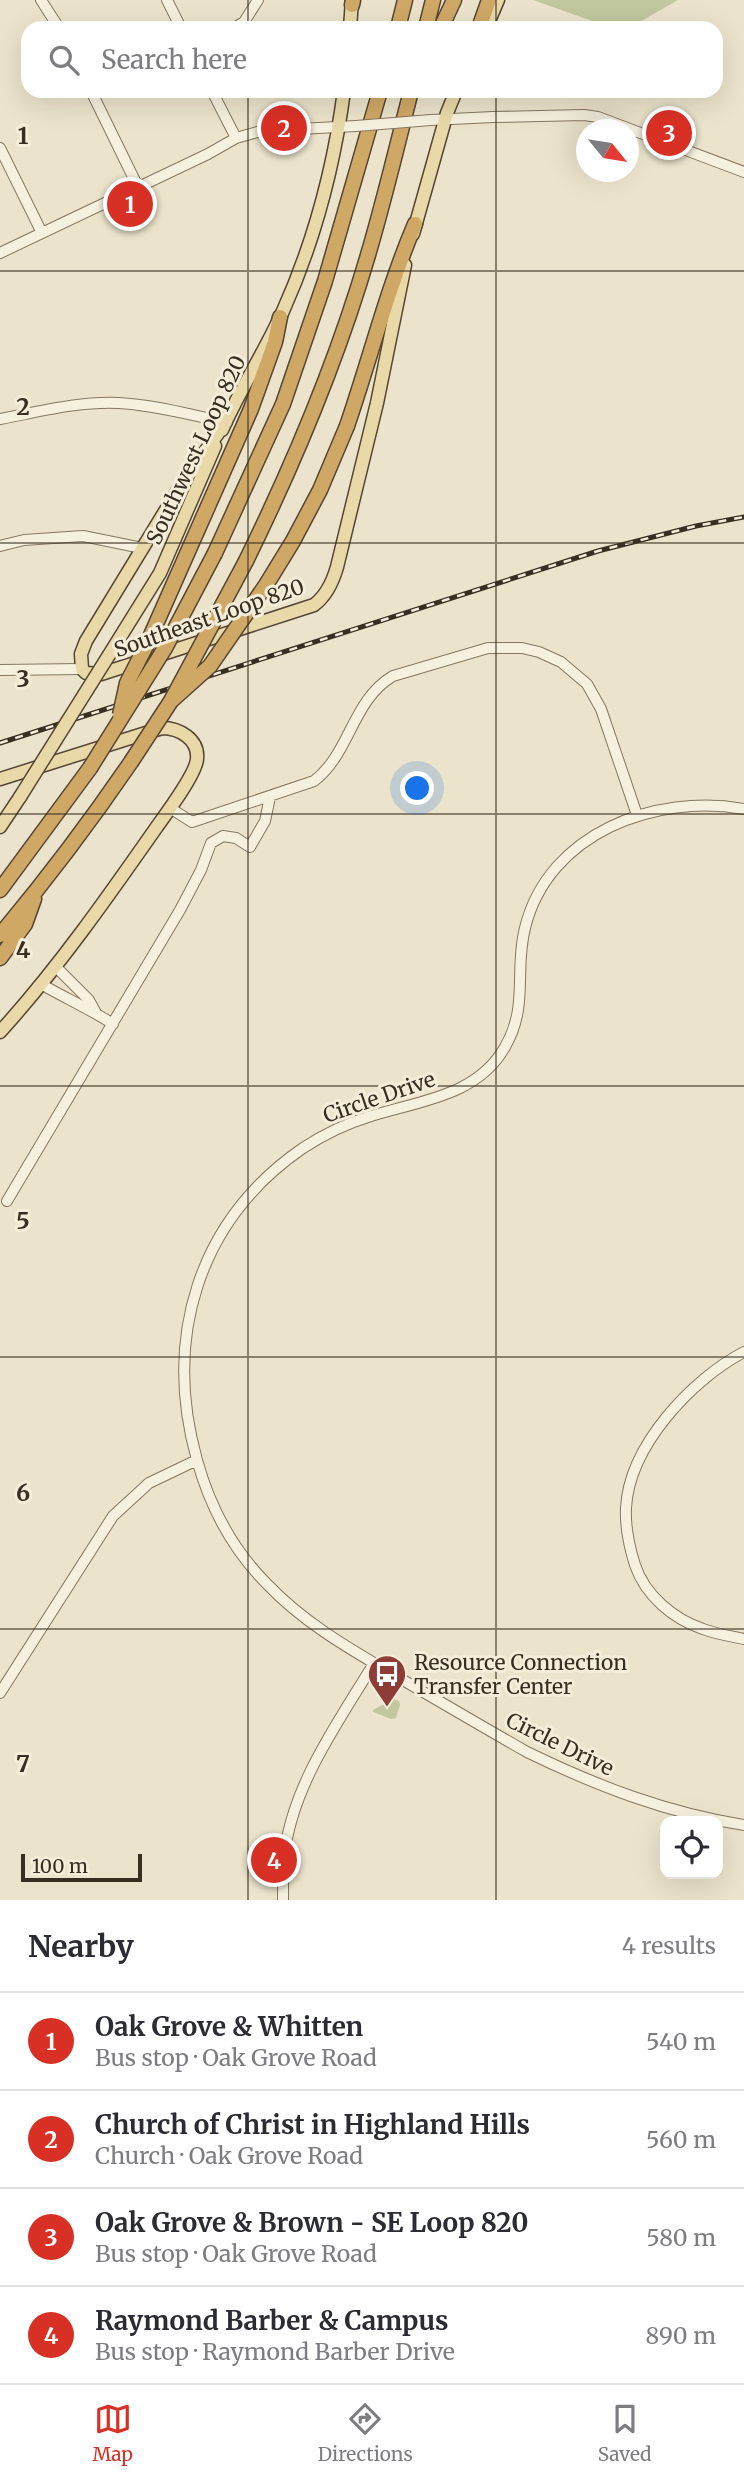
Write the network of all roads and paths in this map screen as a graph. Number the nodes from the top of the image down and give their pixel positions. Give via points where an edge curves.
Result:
1 (41, 0) edge
2 (167, 0) edge
3 (258, 0) edge
4 (395, 0) edge
5 (405, 0) edge
6 (433, 0) edge
7 (454, 0) edge
8 (489, 0) edge
9 (498, 0) edge
10 (352, 2) edge
11 (54, 21) edge
12 (178, 21) edge
13 (245, 21) edge
14 (351, 21) edge
15 (397, 21) edge
16 (400, 21) edge
17 (428, 21) edge
18 (444, 21) edge
19 (482, 21) edge
20 (489, 21) edge
21 (95, 98) edge
22 (216, 98) edge
23 (343, 98) edge
24 (378, 98) edge
25 (409, 98) edge
26 (452, 98) edge
27 (438, 120) junction
28 (339, 128) junction
29 (236, 138) junction
30 (0, 148) edge
31 (744, 172) edge
32 (138, 187) junction
33 (415, 224) junction
34 (42, 233) junction
35 (0, 253) edge
36 (280, 317) junction
37 (0, 419) edge
38 (226, 422) junction
39 (0, 546) edge
40 (142, 548) junction
41 (82, 669) junction
42 (0, 670) edge
43 (171, 701) junction
44 (117, 727) junction
45 (0, 779) edge
46 (270, 797) junction
47 (170, 808) junction
48 (744, 809) edge
49 (637, 815) junction
50 (0, 827) edge
51 (0, 890) edge
52 (37, 893) junction
53 (0, 935) edge
54 (0, 958) edge
55 (55, 966) junction
56 (41, 984) junction
57 (96, 1013) junction
58 (113, 1024) junction
59 (0, 1032) edge
60 (7, 1201) dead end
61 (744, 1352) edge
62 (197, 1460) junction
63 (744, 1639) edge
64 (374, 1662) junction
65 (0, 1693) edge
66 (744, 1825) edge
67 (283, 1900) edge

1 - 11 street
2 - 12 street
3 - 13 street
4 - 15 highway
5 - 16 highway
6 - 17 highway
7 - 18 highway
8 - 19 highway
9 - 20 main road
10 - 14 main road
21 - 32 street
22 - 29 street
23 - 28 main road, Southwest Loop 820
24 - 44 highway, bridge via 329,270 283,404 215,553
25 - 43 highway, bridge via 342,335 246,561
26 - 27 main road, Southeast Loop 820
27 - 28 street, bridge
27 - 31 street via 598,117
27 - 33 main road, Southeast Loop 820
28 - 29 street via 261,131
28 - 36 main road, Southwest Loop 820 via 310,238
29 - 32 street
30 - 34 street
32 - 34 street
33 - 41 main road, Southeast Loop 820 via 337,567 320,600 101,674
33 - 43 highway, bridge via 396,268 347,426 320,490 266,585 210,666
34 - 35 street
36 - 38 main road, Southwest Loop 820
36 - 44 highway, bridge via 251,409 127,683
37 - 38 street via 116,403
38 - 40 main road, Southeast Loop 820
38 - 50 main road, Southwest Loop 820, bridge via 160,573
39 - 40 street via 83,536
40 - 41 main road, Southeast Loop 820 via 86,641
41 - 42 street
43 - 52 highway, bridge
44 - 51 highway, bridge
45 - 47 main road via 173,728 191,739 198,757
46 - 47 street via 192,822
46 - 49 street via 323,775 381,683 488,648 505,647 550,657 587,684 601,709
46 - 58 street via 265,821 250,847 223,836 211,843 180,911
47 - 55 main road
48 - 49 street, Circle Drive via 698,805
49 - 62 street, Circle Drive via 571,852 542,889 522,941 517,1023 490,1068 449,1094 368,1117 315,1140 258,1186 228,1223 204,1265 185,1332 183,1384
52 - 53 highway
52 - 54 highway via 25,924
55 - 56 main road
55 - 57 street
56 - 57 street
56 - 59 main road
57 - 58 street
58 - 60 street
61 - 63 street via 702,1379 672,1411 640,1458 626,1505 629,1545 649,1591 701,1629
62 - 64 street, Circle Drive via 220,1522 267,1585 310,1623
62 - 65 street via 149,1483 113,1516
64 - 66 street, Circle Drive via 527,1752 598,1785 672,1810
64 - 67 street via 318,1757 297,1803 284,1856

